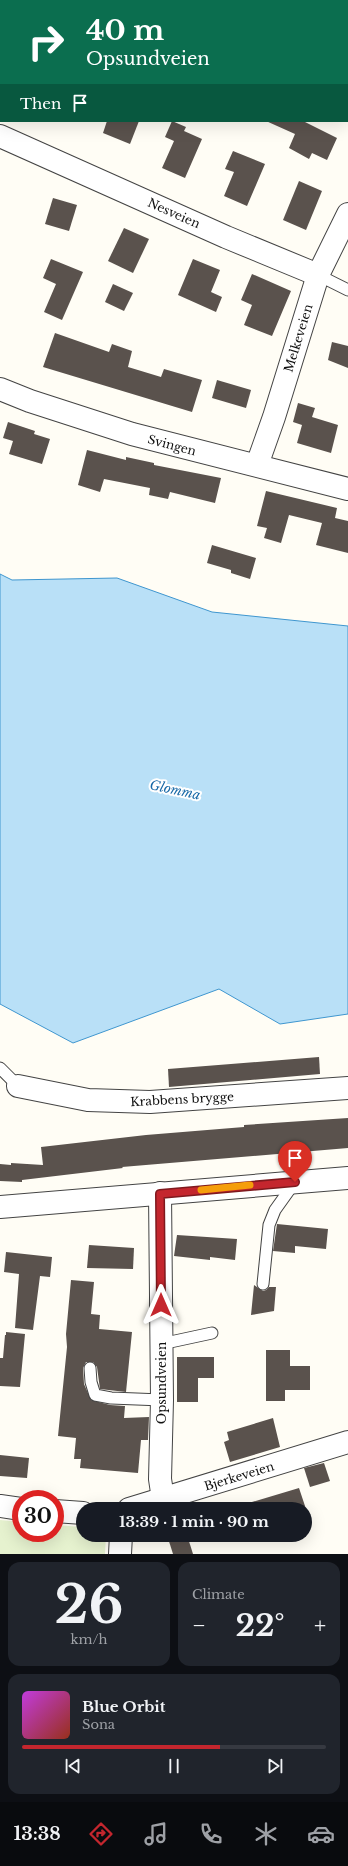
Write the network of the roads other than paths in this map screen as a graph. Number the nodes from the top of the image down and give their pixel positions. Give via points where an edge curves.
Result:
1 (0, 136) edge
2 (348, 214) edge
3 (318, 275) junction
4 (348, 290) edge
5 (0, 389) edge
6 (257, 465) junction
7 (348, 489) edge
8 (0, 1068) edge
9 (18, 1086) joint
10 (348, 1088) edge
11 (348, 1178) edge
12 (295, 1182) junction
13 (160, 1194) junction
14 (0, 1208) edge
15 (264, 1284) dead end
16 (212, 1333) dead end
17 (161, 1344) junction
18 (90, 1368) dead end
19 (162, 1400) junction
20 (348, 1442) edge
21 (163, 1499) junction
22 (153, 1502) edge
23 (0, 1506) edge
24 (12, 1508) edge
25 (64, 1512) edge
26 (76, 1512) edge
27 (121, 1542) edge
28 (120, 1554) edge

1 - 3 street, Nesveien via 226,237
2 - 3 street, Melkeveien
3 - 4 lane, Nesveien
3 - 6 street, Melkeveien
5 - 6 street, Svingen via 132,434
6 - 7 street, Svingen
8 - 9 lane
9 - 10 street, Krabbens brygge via 88,1100 137,1102
11 - 12 street
12 - 13 street
12 - 15 lane via 275,1210 268,1225
13 - 14 street
13 - 17 street, Opsundveien
16 - 17 lane
17 - 19 street, Opsundveien
18 - 19 lane via 95,1395
19 - 21 street, Opsundveien via 160,1479
20 - 21 street, Bjerkeveien
21 - 22 street, Bjerkeveien
23 - 24 street
25 - 26 street
27 - 28 street

